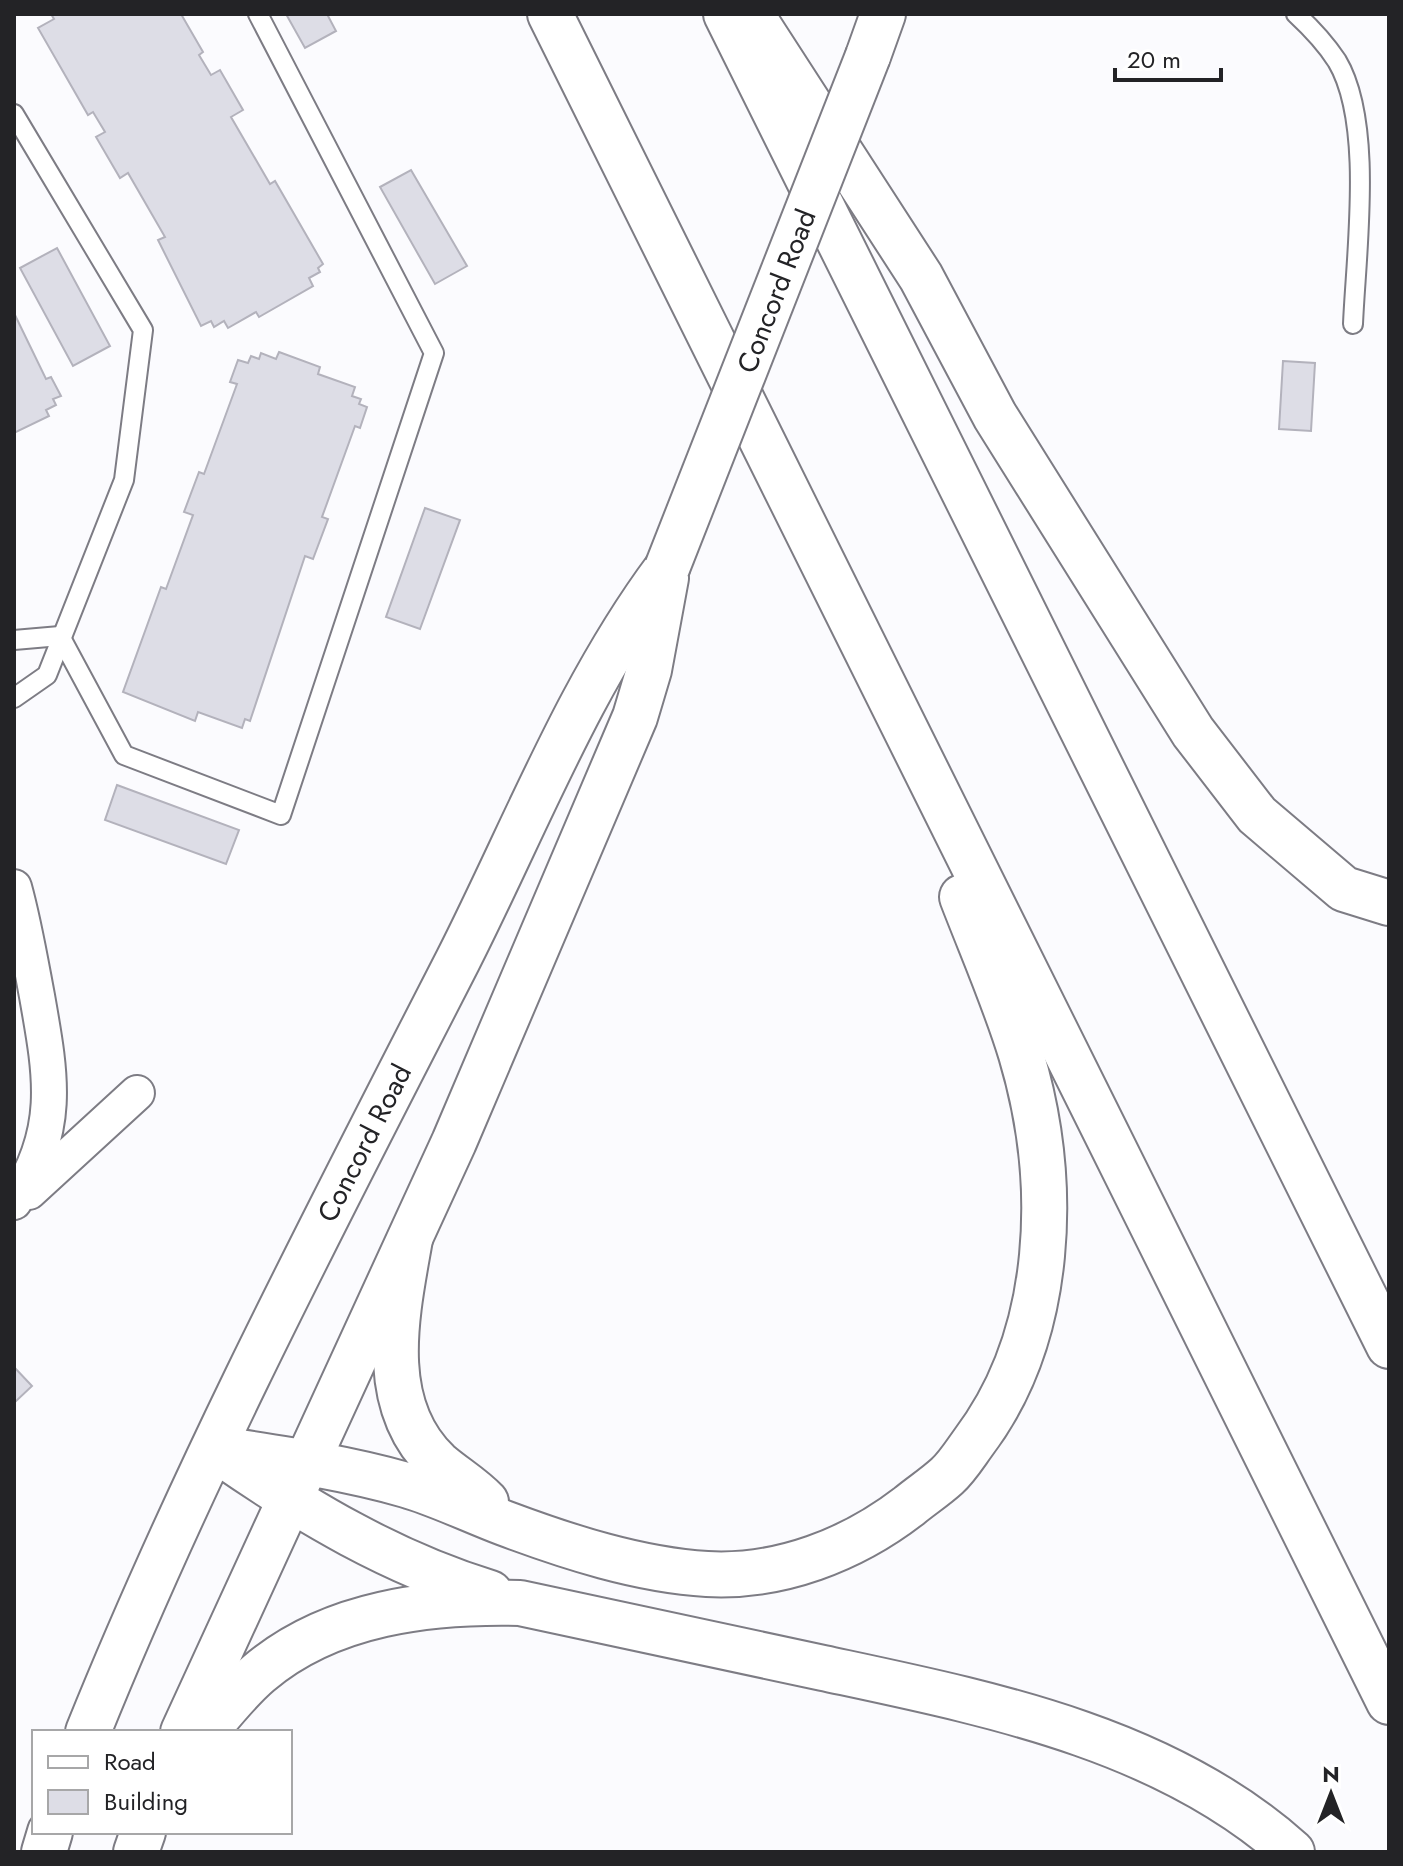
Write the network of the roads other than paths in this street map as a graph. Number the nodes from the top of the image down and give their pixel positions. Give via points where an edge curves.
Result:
1 (258, 14) edge
2 (550, 14) edge
3 (726, 14) edge
4 (751, 14) edge
5 (883, 14) edge
6 (1296, 14) edge
7 (14, 114) edge
8 (1353, 324) dead end
9 (667, 568) junction
10 (60, 636) junction
11 (14, 640) edge
12 (879, 674) junction
13 (14, 698) edge
14 (14, 887) edge
15 (1389, 903) edge
16 (137, 1093) dead end
17 (14, 1204) edge
18 (410, 1239) junction
19 (1389, 1346) edge
20 (214, 1448) junction
21 (298, 1481) junction
22 (507, 1524) junction
23 (520, 1603) junction
24 (1389, 1702) edge
25 (89, 1730) edge
26 (184, 1730) edge
27 (207, 1730) edge
28 (1292, 1852) edge

1 - 10 lane via 434,353 281,815 124,755
2 - 12 main road
3 - 19 main road
4 - 15 main road via 921,277 995,416 1193,732 1257,815 1344,889
5 - 9 main road, Concord Road, bridge
6 - 8 lane via 1337,61 1351,94 1358,139
7 - 10 lane via 143,330 124,480
9 - 18 main road, Concord Road via 635,717
9 - 20 main road, Concord Road via 592,685
10 - 11 lane
10 - 13 lane via 47,675
12 - 22 main road via 1021,1055 1042,1158 1044,1225 1037,1299 1019,1367 997,1413 949,1474 880,1529 820,1557 763,1571 653,1568
12 - 24 main road
14 - 17 street via 51,1089 45,1141
16 - 17 street
18 - 21 main road, Concord Road
18 - 22 main road via 398,1307 395,1358 400,1399 416,1435 437,1462 476,1491
20 - 21 main road
20 - 25 main road, Concord Road
21 - 22 main road via 409,1486
21 - 23 main road via 401,1560
21 - 26 main road, Concord Road
23 - 27 main road via 421,1606 334,1630 294,1648 258,1673
23 - 28 main road via 1028,1715 1131,1753 1216,1795

